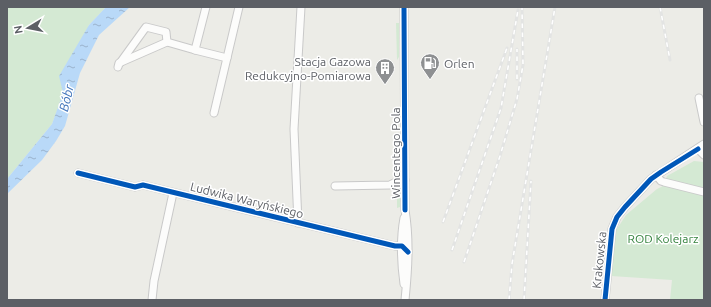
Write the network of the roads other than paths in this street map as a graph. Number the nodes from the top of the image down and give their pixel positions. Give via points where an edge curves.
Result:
1 (206, 7) edge
2 (239, 7) edge
3 (404, 7) edge
4 (298, 8) edge
5 (167, 42) junction
6 (195, 50) junction
7 (227, 58) junction
8 (699, 98) dead end
9 (214, 114) dead end
10 (704, 122) edge
11 (701, 146) edge
12 (704, 155) edge
13 (78, 174) dead end
14 (656, 175) junction
15 (405, 180) junction
16 (335, 186) dead end
17 (704, 192) edge
18 (173, 193) junction
19 (405, 210) junction
20 (298, 223) junction
21 (402, 246) junction
22 (408, 252) junction
23 (152, 300) edge
24 (405, 300) edge
25 (605, 300) edge

1 - 6 street
2 - 7 street
3 - 15 street, Wincentego Pola
4 - 20 street, Ludwika Waryńskiego via 294,129
5 - 5 street via 166,32 146,27 119,65
5 - 6 street
6 - 7 street
7 - 9 street
8 - 10 street
11 - 12 street
11 - 14 street, Krakowska
13 - 18 street, Ludwika Waryńskiego
14 - 17 street via 661,181
14 - 25 street, Krakowska via 625,207 614,223
15 - 16 street via 390,185
15 - 19 street, Wincentego Pola
18 - 20 street, Ludwika Waryńskiego
18 - 23 street
19 - 21 street, Wincentego Pola
19 - 22 street, Wincentego Pola
20 - 21 street, Ludwika Waryńskiego
21 - 22 street
21 - 24 street, Wincentego Pola
22 - 24 street, Wincentego Pola

